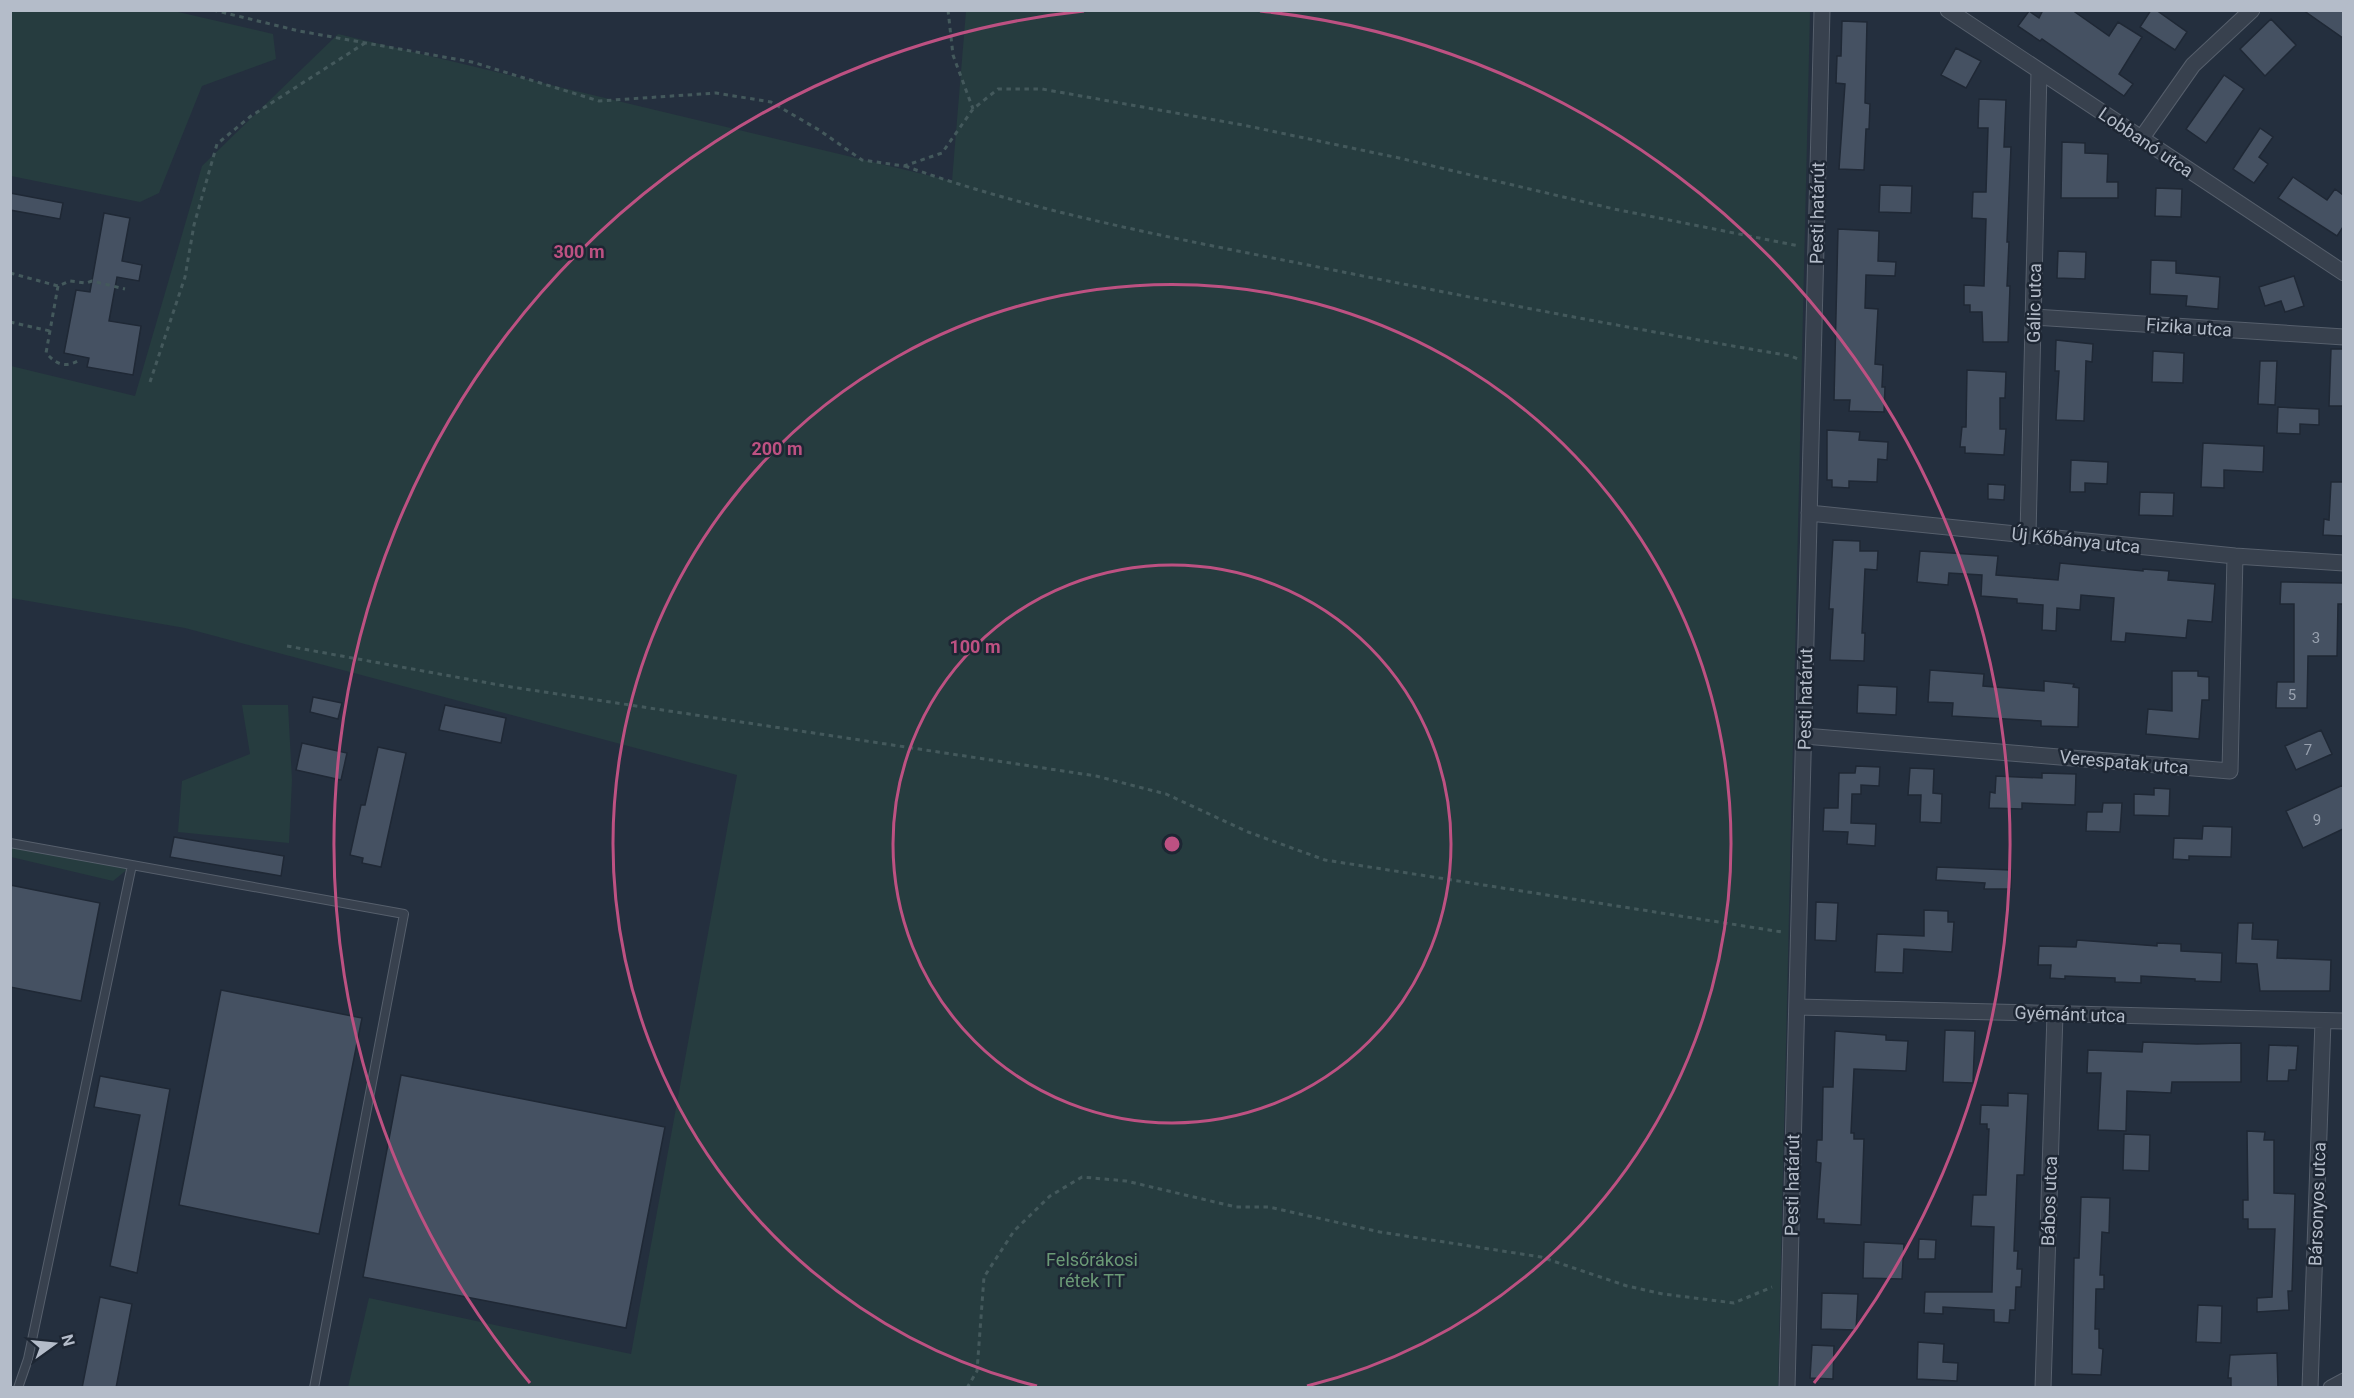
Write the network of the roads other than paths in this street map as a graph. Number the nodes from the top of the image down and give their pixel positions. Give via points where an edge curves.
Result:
1 (1822, 10) edge
2 (1948, 10) edge
3 (2252, 10) edge
4 (2039, 71) junction
5 (2141, 139) junction
6 (2343, 273) edge
7 (2034, 317) junction
8 (2343, 337) edge
9 (1809, 513) junction
10 (2028, 535) junction
11 (2235, 556) junction
12 (2343, 563) edge
13 (1804, 736) junction
14 (10, 843) edge
15 (132, 865) junction
16 (1797, 1007) junction
17 (2055, 1014) junction
18 (2323, 1021) junction
19 (2343, 1021) edge
20 (2343, 1382) edge
21 (18, 1388) edge
22 (314, 1388) edge
23 (1787, 1388) edge
24 (2043, 1388) edge
25 (2310, 1388) edge
26 (2331, 1388) edge

1 - 9 street, Pesti határút
2 - 4 street, Lobbanó utca
3 - 5 street via 2193,65
4 - 5 street, Lobbanó utca
4 - 7 street, Gálic utca
5 - 6 street, Lobbanó utca
7 - 8 street, Fizika utca
7 - 10 street, Gálic utca
9 - 10 street, Új Kőbánya utca
9 - 13 street, Pesti határút
10 - 11 street, Új Kőbánya utca
11 - 12 street, Új Kőbánya utca
11 - 13 street, Verespatak utca via 2230,771
13 - 16 street, Pesti határút
14 - 15 lane
15 - 21 lane via 28,1359
15 - 22 lane via 404,914
16 - 17 street, Gyémánt utca
16 - 23 street, Pesti határút
17 - 18 street, Gyémánt utca
17 - 24 street, Bábos utca
18 - 19 street, Gyémánt utca
18 - 25 street, Bársonyos utca
20 - 26 street

